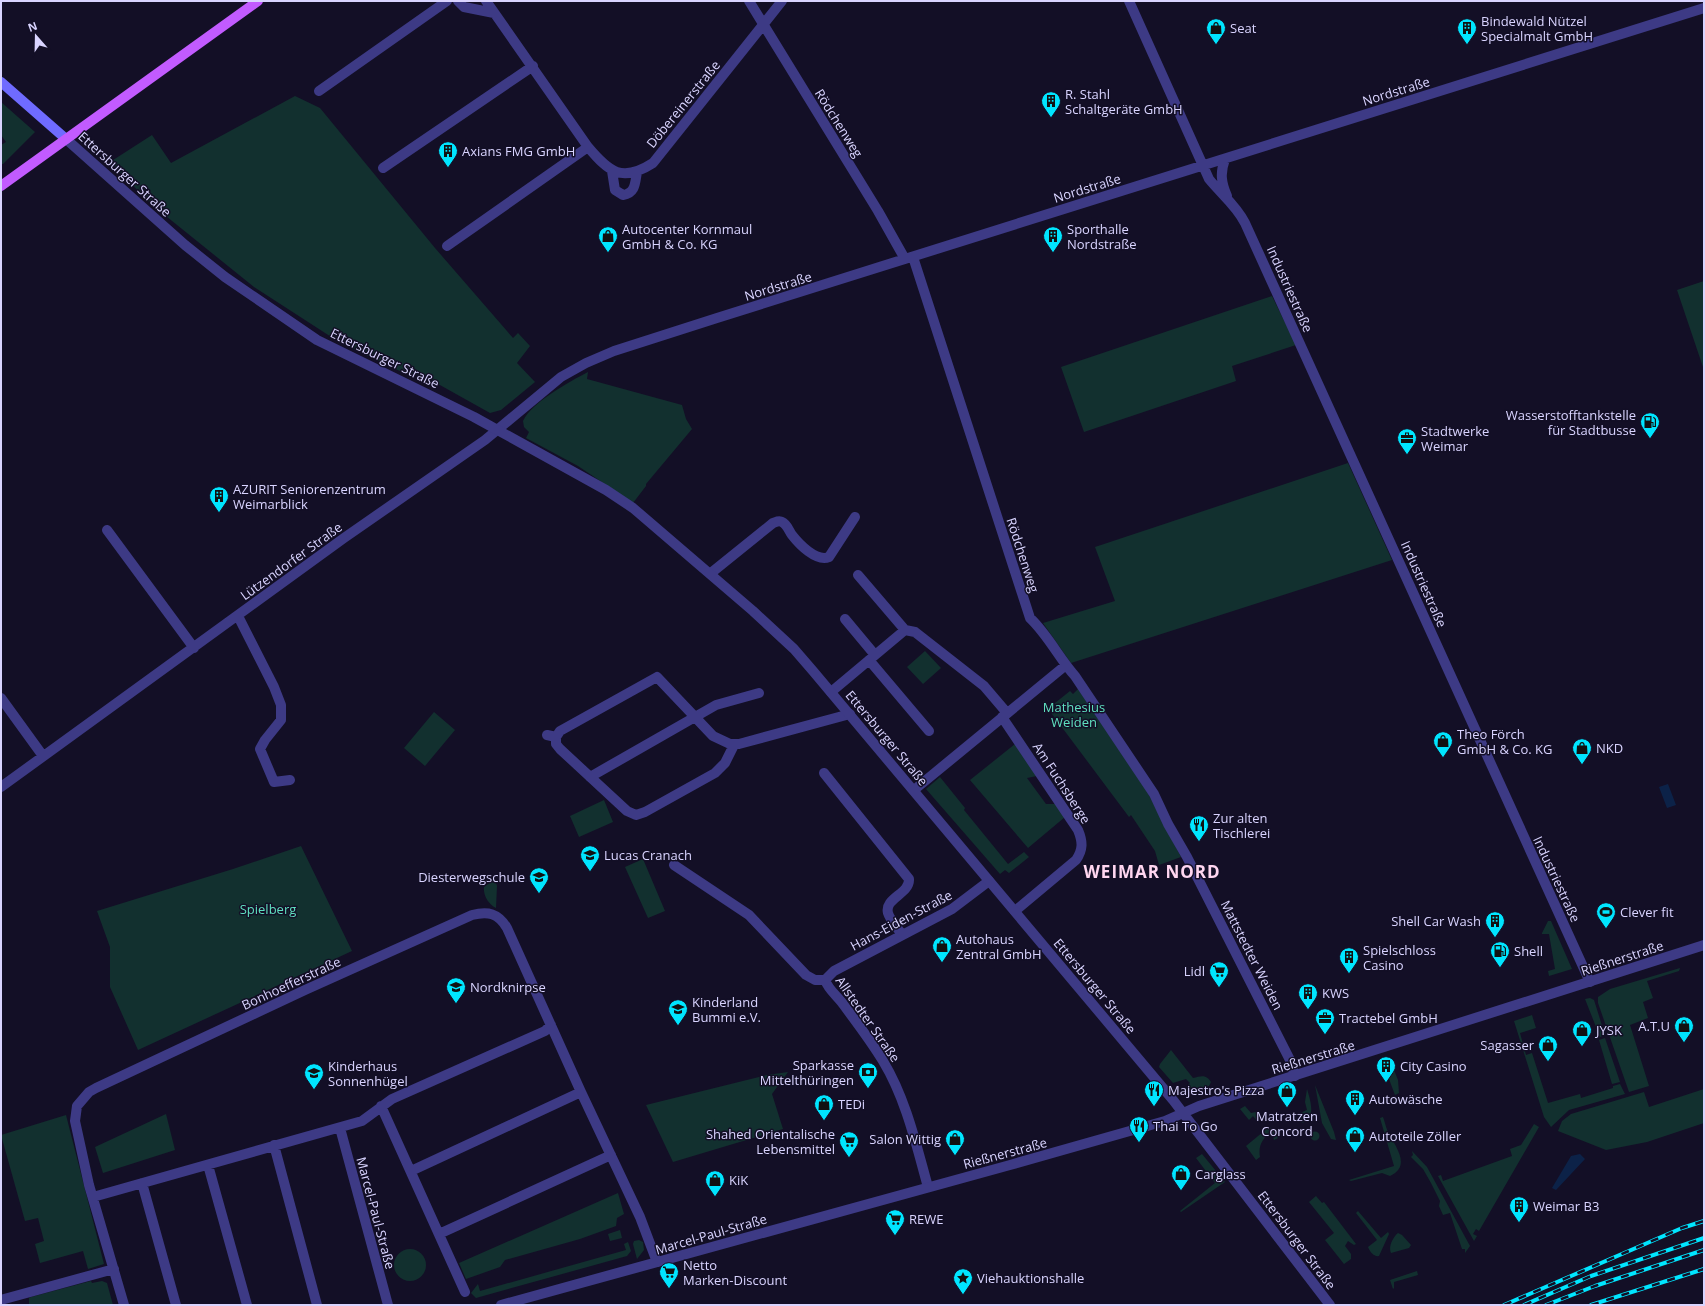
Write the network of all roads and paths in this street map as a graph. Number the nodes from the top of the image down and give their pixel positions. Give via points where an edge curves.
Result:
1 (258, 1) edge
2 (447, 1) edge
3 (458, 1) edge
4 (486, 1) edge
5 (749, 1) edge
6 (782, 1) edge
7 (1129, 1) edge
8 (1704, 8) edge
9 (494, 13) junction
10 (763, 24) junction
11 (533, 66) junction
12 (1, 82) edge
13 (320, 91) dead end
14 (66, 139) junction
15 (588, 147) junction
16 (1225, 159) junction
17 (1203, 166) junction
18 (383, 168) dead end
19 (612, 171) junction
20 (637, 172) junction
21 (1, 186) edge
22 (1229, 199) junction
23 (447, 246) dead end
24 (909, 258) junction
25 (497, 430) junction
26 (855, 518) dead end
27 (107, 530) dead end
28 (711, 573) junction
29 (858, 575) dead end
30 (238, 616) junction
31 (845, 619) dead end
32 (905, 630) junction
33 (194, 648) junction
34 (872, 657) junction
35 (1066, 665) junction
36 (831, 692) junction
37 (760, 693) dead end
38 (1, 698) edge
39 (850, 714) junction
40 (1005, 715) junction
41 (696, 717) junction
42 (929, 731) dead end
43 (734, 745) junction
44 (43, 756) junction
45 (824, 773) dead end
46 (590, 777) junction
47 (290, 780) dead end
48 (1, 787) edge
49 (914, 790) junction
50 (674, 865) dead end
51 (989, 881) junction
52 (1015, 911) junction
53 (902, 935) junction
54 (1704, 945) edge
55 (825, 980) junction
56 (1590, 982) junction
57 (551, 1025) junction
58 (1295, 1076) junction
59 (581, 1092) junction
60 (381, 1106) junction
61 (1183, 1113) junction
62 (340, 1128) junction
63 (274, 1145) junction
64 (611, 1155) junction
65 (208, 1165) junction
66 (410, 1171) junction
67 (142, 1182) junction
68 (928, 1187) junction
69 (93, 1197) junction
70 (439, 1234) junction
71 (657, 1262) junction
72 (114, 1269) junction
73 (465, 1292) dead end
74 (1, 1300) edge
75 (124, 1305) edge
76 (176, 1305) edge
77 (247, 1305) edge
78 (317, 1305) edge
79 (388, 1305) edge
80 (501, 1305) edge
81 (1330, 1305) edge

1 - 14 main road
2 - 13 street
3 - 9 street via 464,7
4 - 9 street
5 - 10 street, Rödchenweg
6 - 10 street, Döbereinerstraße
7 - 17 street, Industriestraße
8 - 16 street, Nordstraße
9 - 11 street
10 - 20 street, Döbereinerstraße via 652,163
10 - 24 street, Rödchenweg
11 - 15 street
11 - 18 street
12 - 14 main road
14 - 21 main road
14 - 25 street, Ettersburger Straße via 184,245 268,307 323,343
15 - 19 street
15 - 23 street
16 - 17 street, Nordstraße
16 - 22 street, Industriestraße via 1221,170 1222,183
17 - 22 street, Industriestraße via 1209,179
17 - 24 street, Nordstraße
19 - 20 street via 624,174
19 - 20 street via 615,190 623,195 630,193 634,188
22 - 56 street, Industriestraße via 1238,209 1275,286
24 - 25 street, Nordstraße via 614,351 561,377
24 - 35 street, Rödchenweg via 1030,618 1041,629
25 - 28 street, Ettersburger Straße via 606,490 633,508
25 - 30 street, Lützendorfer Straße
26 - 28 street via 829,557 820,558 812,553 797,541 783,522 778,521
27 - 33 street
28 - 36 street, Ettersburger Straße via 794,649
29 - 32 street, Am Fuchsberge
30 - 33 street, Lützendorfer Straße
30 - 47 street, Lützendorfer Straße via 281,705 281,720 260,749 274,782
31 - 34 street
32 - 34 street
32 - 40 street, Am Fuchsberge via 915,632 984,686
33 - 44 street, Lützendorfer Straße
34 - 36 street, Ettersburger Straße
34 - 42 street
35 - 40 street
35 - 58 street, Mattstedter Weiden via 1154,794 1290,1060
36 - 39 street, Ettersburger Straße
37 - 41 street via 716,705
38 - 44 street
39 - 43 street
39 - 49 street, Ettersburger Straße
40 - 49 street
40 - 52 street, Am Fuchsberge via 1078,830 1082,844 1076,860
41 - 43 street via 713,736
41 - 46 street
41 - 46 street via 657,677 552,736 560,749
43 - 46 street via 725,763 715,773 640,814 631,814
44 - 48 street, Lützendorfer Straße
45 - 53 street via 909,879 908,888 888,907 890,917
49 - 51 street, Ettersburger Straße
50 - 55 street, Allstedter Straße via 749,915 806,975 816,980
51 - 52 street, Ettersburger Straße
51 - 53 street, Hans-Eiden-Straße via 952,909
52 - 61 street, Ettersburger Straße
53 - 55 street, Hans-Eiden-Straße via 834,971
54 - 56 street, Rießnerstraße
55 - 68 street, Allstedter Straße via 872,1043 892,1076 902,1099
56 - 58 street, Rießnerstraße
57 - 59 street, Bonhoefferstraße
57 - 60 street via 545,1031
57 - 69 street, Bonhoefferstraße via 503,921 495,914 484,912 472,915 89,1092 77,1106 75,1121
58 - 61 street, Rießnerstraße
59 - 64 street, Bonhoefferstraße
59 - 66 street
60 - 62 street via 362,1121
60 - 66 street
61 - 68 street, Rießnerstraße via 1165,1121
61 - 81 street, Ettersburger Straße
62 - 63 street
62 - 79 street, Marcel-Paul-Straße
63 - 65 street
63 - 78 street
64 - 70 street
64 - 71 street, Bonhoefferstraße
65 - 67 street
65 - 77 street
66 - 70 street
67 - 69 street
67 - 76 street
68 - 71 street, Marcel-Paul-Straße
69 - 72 street, Bonhoefferstraße
70 - 73 street
71 - 80 street, Marcel-Paul-Straße
72 - 74 street
72 - 75 street, Bonhoefferstraße

